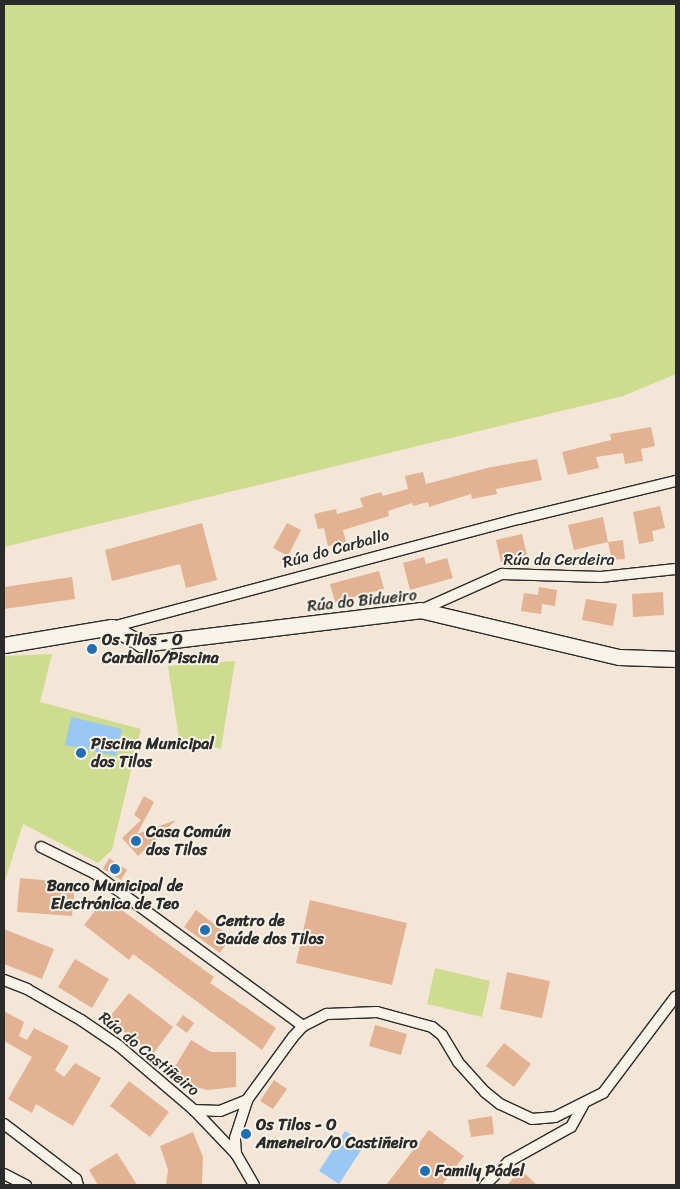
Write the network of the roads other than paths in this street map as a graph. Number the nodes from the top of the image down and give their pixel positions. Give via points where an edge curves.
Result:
1 (676, 481) edge
2 (676, 569) edge
3 (420, 610) junction
4 (112, 627) junction
5 (4, 645) edge
6 (676, 659) edge
7 (41, 847) dead end
8 (4, 980) edge
9 (676, 996) edge
10 (303, 1026) junction
11 (247, 1100) junction
12 (583, 1105) junction
13 (194, 1110) junction
14 (4, 1124) edge
15 (236, 1154) junction
16 (4, 1174) edge
17 (26, 1185) edge
18 (78, 1185) edge
19 (254, 1185) edge
20 (485, 1185) edge

1 - 4 street, Rúa do Carballo via 519,518
2 - 3 street, Rúa da Cerdeira via 601,577 502,574
3 - 4 street, Rúa do Bidueiro via 141,644
3 - 6 street, Rúa do Bidueiro via 620,657
4 - 5 street, Rúa do Carballo
7 - 10 street via 94,873
8 - 13 street, Rúa do Castiñeiro via 58,1007 119,1046
9 - 12 street via 603,1093
10 - 11 street
10 - 12 street via 327,1014 348,1011 377,1012 419,1022 442,1035 472,1078 500,1104 516,1113 532,1119 555,1117
11 - 13 street via 220,1111
11 - 15 street via 235,1138
12 - 20 street via 571,1127 508,1162
13 - 15 street, Rúa do Castiñeiro
14 - 18 street via 76,1179
15 - 19 street, Rúa do Castiñeiro
16 - 17 street

